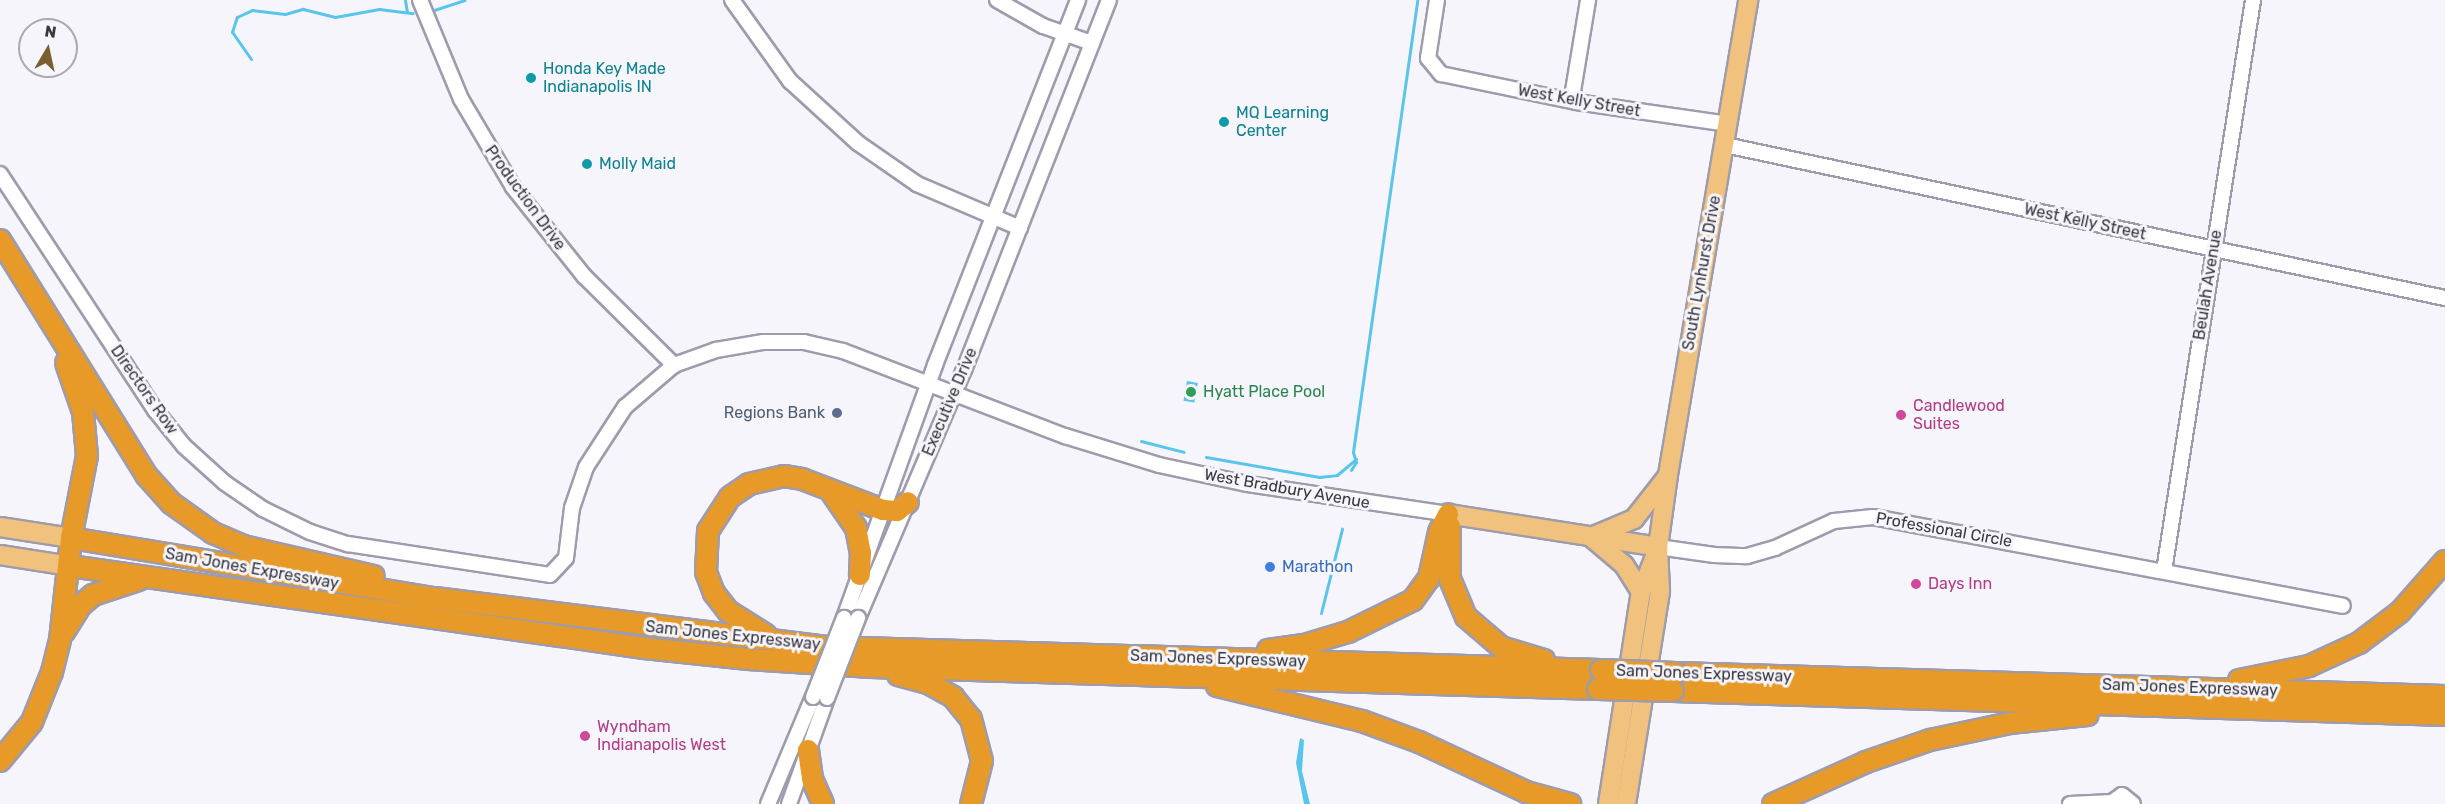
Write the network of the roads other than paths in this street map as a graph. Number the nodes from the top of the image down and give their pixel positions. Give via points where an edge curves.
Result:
1 (420, 0) edge
2 (732, 0) edge
3 (997, 0) edge
4 (1078, 0) edge
5 (1109, 0) edge
6 (1437, 0) edge
7 (1588, 0) edge
8 (1748, 0) edge
9 (2253, 0) edge
10 (1065, 34) junction
11 (1092, 43) junction
12 (1576, 102) junction
13 (1728, 124) junction
14 (1725, 145) junction
15 (0, 174) edge
16 (992, 218) junction
17 (1020, 228) junction
18 (0, 241) edge
19 (2214, 250) junction
20 (2445, 298) edge
21 (674, 365) junction
22 (928, 383) junction
23 (955, 394) junction
24 (1668, 475) junction
25 (825, 488) junction
26 (908, 502) junction
27 (882, 510) junction
28 (1448, 514) junction
29 (0, 527) edge
30 (1591, 537) junction
31 (71, 538) junction
32 (1659, 547) junction
33 (0, 555) edge
34 (2445, 561) edge
35 (69, 566) junction
36 (2164, 571) junction
37 (860, 575) junction
38 (152, 577) junction
39 (1641, 592) junction
40 (2343, 606) dead end
41 (576, 617) junction
42 (851, 618) junction
43 (60, 640) junction
44 (779, 641) junction
45 (1185, 658) junction
46 (871, 667) junction
47 (1158, 675) junction
48 (1599, 680) junction
49 (1674, 682) junction
50 (2124, 686) junction
51 (2445, 696) edge
52 (820, 697) junction
53 (2195, 707) junction
54 (2445, 715) edge
55 (808, 750) junction
56 (0, 761) edge
57 (768, 804) edge
58 (789, 804) edge
59 (823, 804) edge
60 (971, 804) edge
61 (1564, 804) edge
62 (1608, 804) edge
63 (1626, 804) edge
64 (1773, 804) edge
65 (2070, 804) edge
66 (2133, 804) edge

1 - 21 street, Production Drive via 461,99 513,188 584,276
2 - 16 street via 790,81 850,136 917,184
3 - 10 street
4 - 10 street, Executive Drive
5 - 11 street, Executive Drive
6 - 12 street, West Kelly Street via 1428,52 1434,69 1449,77
7 - 12 street via 1574,91
8 - 13 main road, South Lynhurst Drive
9 - 19 street, Beulah Avenue
10 - 11 street
10 - 16 street, Executive Drive
11 - 17 street, Executive Drive
12 - 13 street, West Kelly Street
13 - 14 main road, South Lynhurst Drive
14 - 19 street, West Kelly Street
14 - 24 main road, South Lynhurst Drive
15 - 21 street, Directors Row via 161,418 194,456 236,492 284,520 348,544 538,576 557,572 566,558 572,508 593,452 625,406
16 - 17 street
16 - 22 street, Executive Drive
17 - 23 street, Executive Drive
18 - 31 highway via 63,358 83,412 87,456
18 - 41 highway via 146,475 191,520 230,541 280,557
19 - 20 street, West Kelly Street
19 - 36 street, Beulah Avenue
21 - 22 street via 736,345 791,341 843,351
22 - 23 street, West Bradbury Avenue
22 - 27 street, Executive Drive
23 - 26 street, Executive Drive
23 - 28 street, West Bradbury Avenue via 1072,438 1167,466 1248,484
24 - 30 main road via 1634,519
24 - 32 main road, South Lynhurst Drive
25 - 27 highway
25 - 37 highway via 847,510 856,528
25 - 44 highway via 789,476 755,482 726,500 708,531 704,563 716,597 738,621
26 - 27 highway via 897,511
26 - 42 street, Executive Drive
27 - 37 street, Executive Drive
28 - 30 main road, West Bradbury Avenue
28 - 45 highway via 1439,532 1427,582 1406,606 1356,629 1304,645
28 - 48 highway via 1453,592 1478,631 1518,654
29 - 31 main road, Sam Jones Expressway
30 - 32 main road, West Bradbury Avenue
30 - 39 main road via 1624,565
31 - 35 highway
31 - 41 highway, Sam Jones Expressway via 291,576
32 - 36 street, Professional Circle via 1747,556 1775,548 1834,521 1874,517
32 - 39 main road, South Lynhurst Drive
32 - 63 main road, South Lynhurst Drive via 1660,591
33 - 35 main road, Sam Jones Expressway
34 - 50 highway via 2391,620 2319,662 2246,680
35 - 38 highway, Sam Jones Expressway
35 - 43 highway
36 - 40 street
37 - 42 street, Executive Drive
38 - 43 highway via 93,595 81,605
38 - 46 highway, Sam Jones Expressway via 644,648
39 - 62 main road, South Lynhurst Drive
41 - 44 highway, Sam Jones Expressway
42 - 52 street, Executive Drive, bridge
43 - 56 highway via 32,722
44 - 45 highway, Sam Jones Expressway via 829,647
45 - 48 highway, Sam Jones Expressway
46 - 47 highway, Sam Jones Expressway
46 - 60 highway via 928,683 963,707 973,723 982,757 980,781
47 - 48 highway, Sam Jones Expressway
47 - 61 highway via 1362,721 1419,742 1510,786
48 - 49 highway, Sam Jones Expressway, bridge
49 - 50 highway, Sam Jones Expressway
49 - 53 highway, Sam Jones Expressway
50 - 51 highway, Sam Jones Expressway
52 - 55 street, Executive Drive
52 - 57 street, Executive Drive
53 - 54 highway, Sam Jones Expressway
53 - 64 highway via 2045,718 1979,728 1884,755
55 - 58 street, Executive Drive
55 - 59 highway via 812,779
65 - 66 street via 2112,802 2122,795

